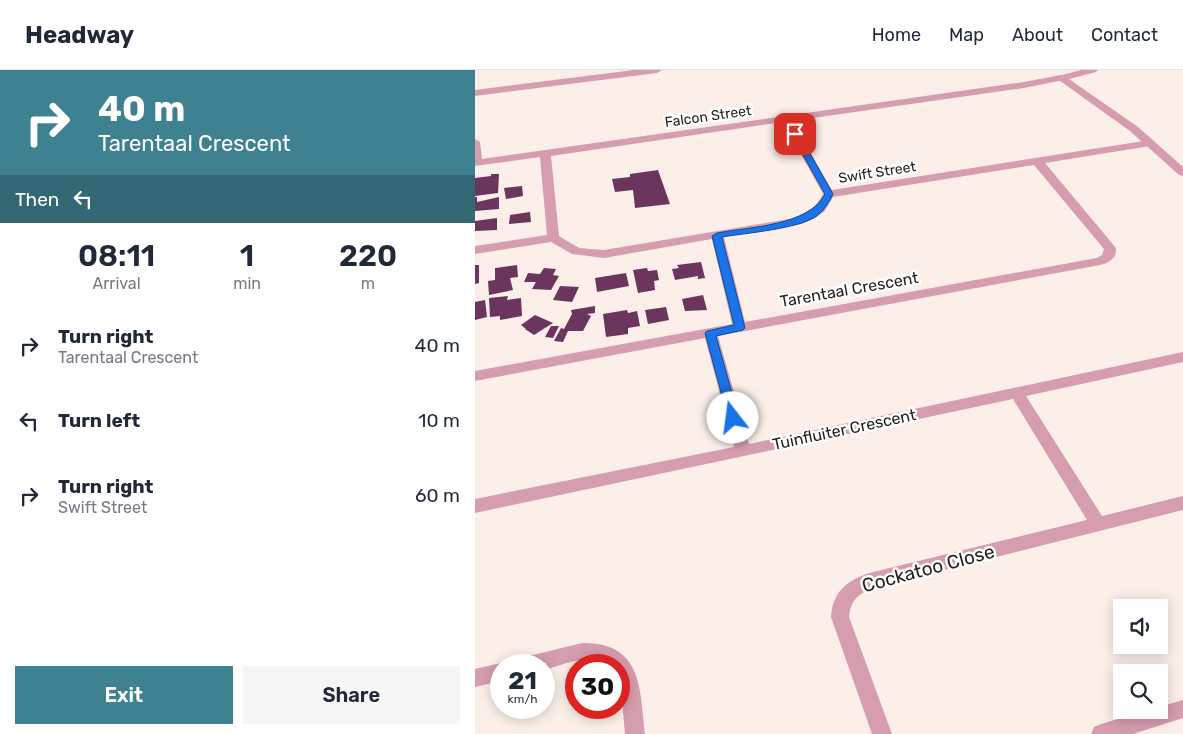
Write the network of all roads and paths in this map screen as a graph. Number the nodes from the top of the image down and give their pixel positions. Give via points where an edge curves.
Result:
1 (657, 70) edge
2 (1093, 70) edge
3 (603, 73) edge
4 (1061, 78) junction
5 (475, 93) edge
6 (786, 119) junction
7 (475, 142) edge
8 (1150, 143) junction
9 (545, 152) junction
10 (476, 162) edge
11 (1038, 162) junction
12 (1183, 173) edge
13 (829, 194) junction
14 (717, 236) junction
15 (553, 238) junction
16 (475, 250) edge
17 (740, 328) junction
18 (710, 333) junction
19 (1183, 357) edge
20 (475, 376) edge
21 (1016, 392) junction
22 (743, 451) junction
23 (1183, 503) edge
24 (475, 506) edge
25 (1098, 524) junction
26 (555, 658) edge
27 (490, 675) edge
28 (475, 678) edge
29 (1183, 709) edge
30 (635, 734) edge
31 (882, 734) edge
32 (1101, 734) edge

1 - 3 street
2 - 4 street, Falcon Street
3 - 5 street
4 - 6 street, Falcon Street
4 - 8 street
6 - 9 street, Falcon Street
6 - 13 street
7 - 10 street
8 - 11 street, Swift Street
8 - 12 street
9 - 10 street, Falcon Street
9 - 15 street
11 - 13 street, Swift Street
11 - 17 street, Tarentaal Crescent via 1110,248 1107,258
13 - 14 street, Swift Street via 820,209 798,221
14 - 15 street, Swift Street via 603,254 576,251
14 - 17 street
15 - 16 street
17 - 18 street, Tarentaal Crescent
18 - 20 street, Tarentaal Crescent
18 - 22 street
19 - 21 street, Tuinfluiter Crescent
21 - 22 street, Tuinfluiter Crescent
21 - 25 street
22 - 24 street, Tuinfluiter Crescent
23 - 25 street, Cockatoo Close
25 - 31 street, Cockatoo Close via 869,581 848,592 841,605 840,617
26 - 30 street via 596,651 612,656 626,674
27 - 28 street
29 - 32 street

